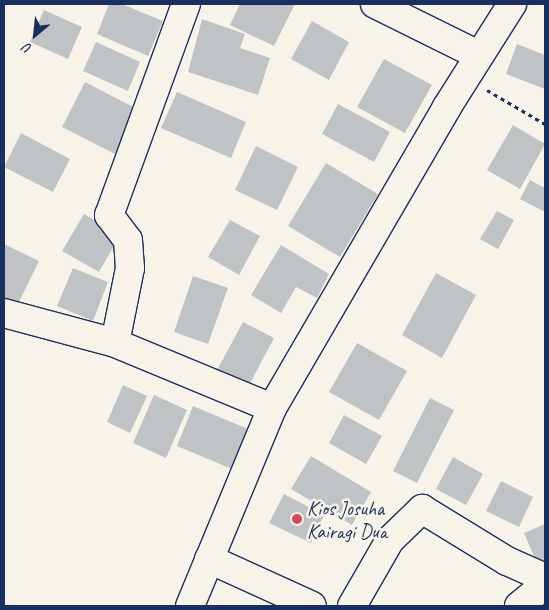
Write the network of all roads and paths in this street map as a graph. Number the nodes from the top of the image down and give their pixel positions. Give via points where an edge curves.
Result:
1 (186, 4) edge
2 (375, 4) edge
3 (512, 4) edge
4 (471, 66) junction
5 (545, 124) edge
6 (4, 313) edge
7 (115, 343) junction
8 (272, 408) junction
9 (209, 560) junction
10 (545, 578) edge
11 (545, 585) edge
12 (190, 606) edge
13 (312, 606) edge
14 (352, 606) edge
15 (519, 606) edge

1 - 7 street via 109,216 128,240 130,268
2 - 4 street
3 - 4 street
4 - 5 path
4 - 8 street
6 - 7 street
7 - 8 street
8 - 9 street
9 - 12 street
9 - 13 street
10 - 14 street via 507,561 422,509 390,540
11 - 15 street

